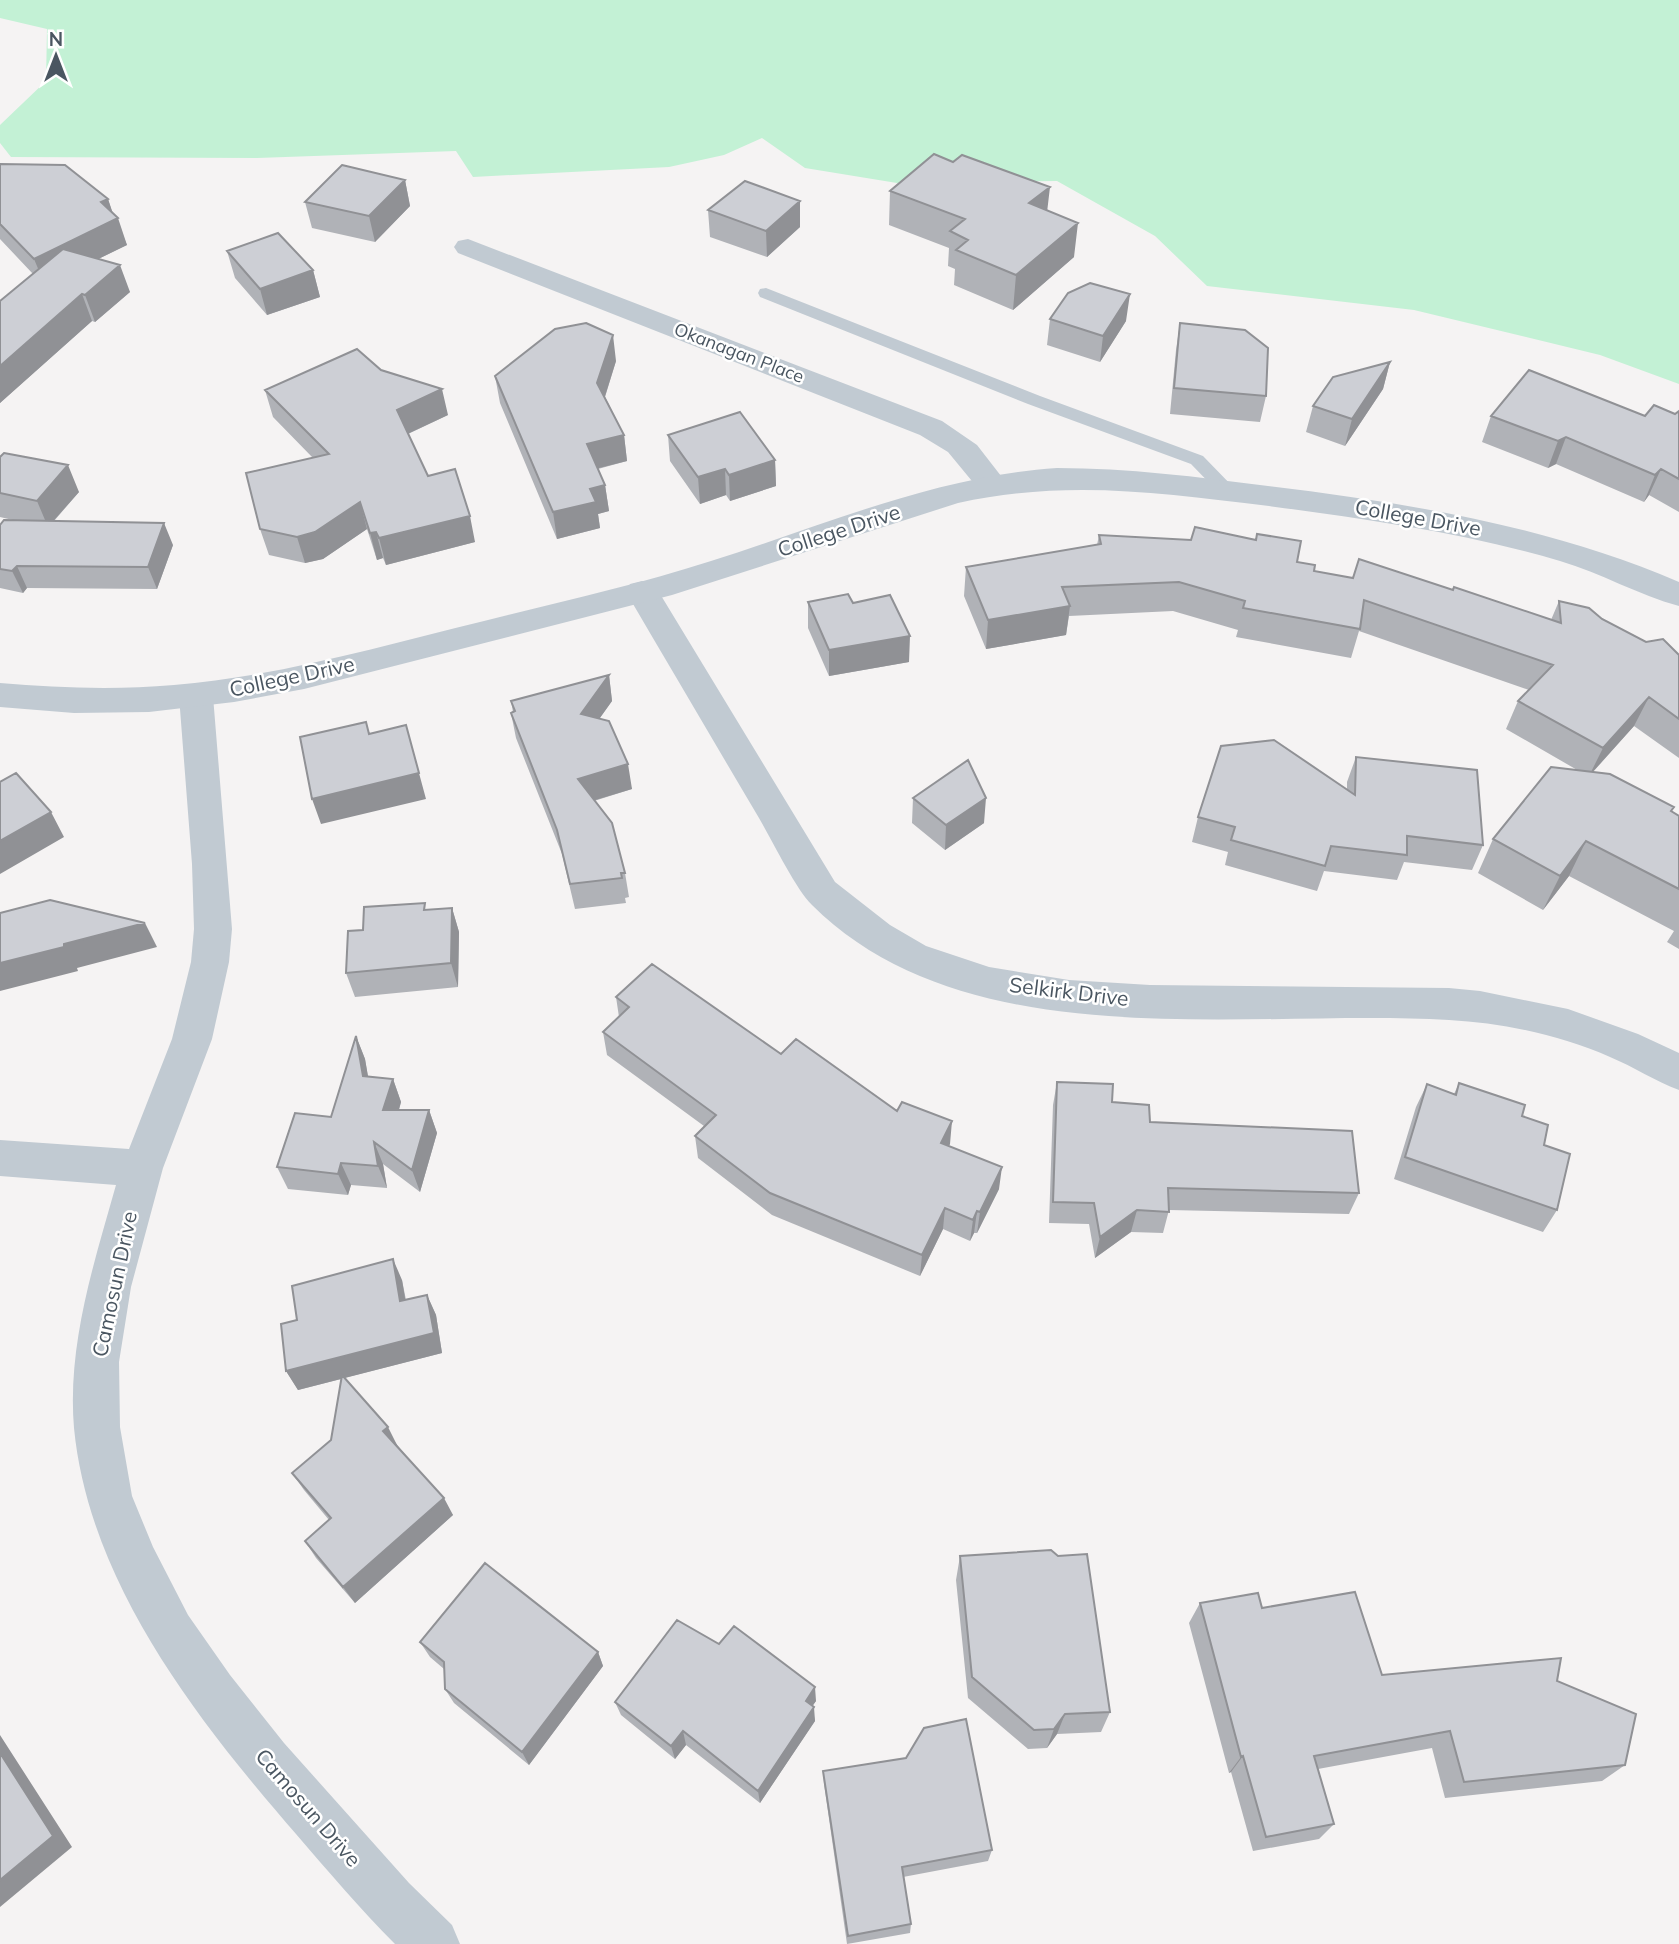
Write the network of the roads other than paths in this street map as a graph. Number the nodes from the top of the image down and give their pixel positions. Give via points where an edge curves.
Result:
1 (468, 247) dead end
2 (766, 293) dead end
3 (992, 485) junction
4 (1228, 491) junction
5 (642, 592) junction
6 (1679, 595) edge
7 (0, 695) edge
8 (197, 696) junction
9 (1679, 1073) edge
10 (0, 1158) edge
11 (142, 1168) junction
12 (433, 1944) edge

1 - 3 street, Okanagan Place via 931,428 966,449
2 - 4 lane via 1197,460
3 - 4 street, College Drive via 1093,478
3 - 5 street, College Drive
4 - 6 street, College Drive via 1479,528 1570,552
5 - 8 street, College Drive via 282,682
5 - 9 street, Selkirk Drive via 822,892 858,923 911,956 1021,990 1088,998 1493,1008 1575,1025
7 - 8 street, College Drive via 59,701
8 - 11 street, Camosun Drive via 210,864 210,962 192,1039
10 - 11 street
11 - 12 street, Camosun Drive via 109,1287 97,1362 97,1427 109,1496 171,1632 212,1693 292,1791

